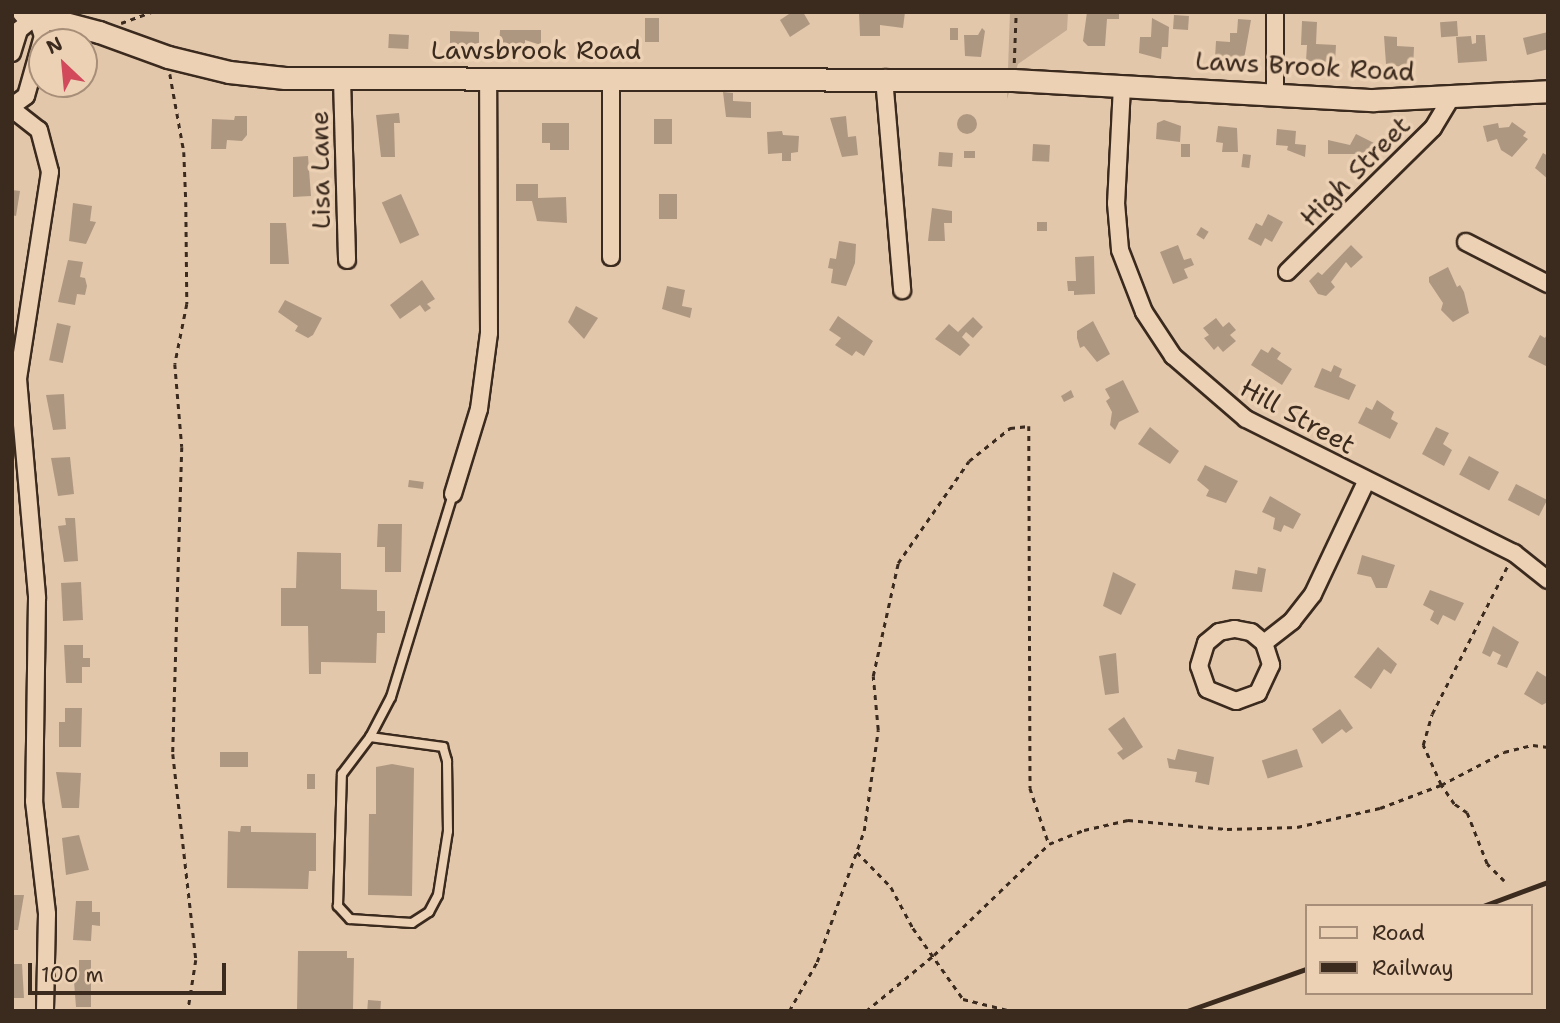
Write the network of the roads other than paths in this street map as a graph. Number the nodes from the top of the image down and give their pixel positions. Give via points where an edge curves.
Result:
1 (1275, 12) edge
2 (30, 14) edge
3 (12, 53) edge
4 (488, 78) junction
5 (611, 78) junction
6 (884, 78) junction
7 (342, 79) junction
8 (1059, 82) joint
9 (1122, 86) junction
10 (1548, 91) edge
11 (1275, 95) junction
12 (1450, 100) junction
13 (12, 107) edge
14 (1466, 242) dead end
15 (611, 257) dead end
16 (347, 260) dead end
17 (1287, 272) dead end
18 (1548, 284) edge
19 (902, 290) dead end
20 (1366, 482) junction
21 (453, 494) joint
22 (1548, 580) edge
23 (1264, 643) junction
24 (370, 737) junction
25 (45, 1011) edge

1 - 11 street
2 - 3 street
2 - 7 street, Lawsbrook Road via 229,72
2 - 13 street via 43,36 26,96
4 - 5 street, Lawsbrook Road
4 - 7 street, Lawsbrook Road
4 - 21 street via 489,333 479,409
5 - 6 street, Lawsbrook Road
5 - 15 street
6 - 8 street, Lawsbrook Road
6 - 19 street
7 - 16 street, Lisa Lane
8 - 9 street, Laws Brook Road
9 - 11 street, Laws Brook Road
9 - 20 street, Hill Street via 1116,226 1125,271 1157,335 1187,371 1231,409
10 - 12 street, Laws Brook Road
11 - 12 street, Laws Brook Road
12 - 17 street, High Street via 1433,128
13 - 25 street via 39,130 50,172 18,379 36,588 34,819 47,914
14 - 18 street
20 - 22 street, Hill Street via 1514,553
20 - 23 street via 1313,594 1292,621
21 - 24 lane via 391,697
23 - 23 street via 1243,630 1227,630 1212,637 1199,658 1207,688 1236,701 1258,693 1271,665
24 - 24 lane via 342,774 338,906 350,919 412,923 429,912 438,894 448,831 447,761 443,747

